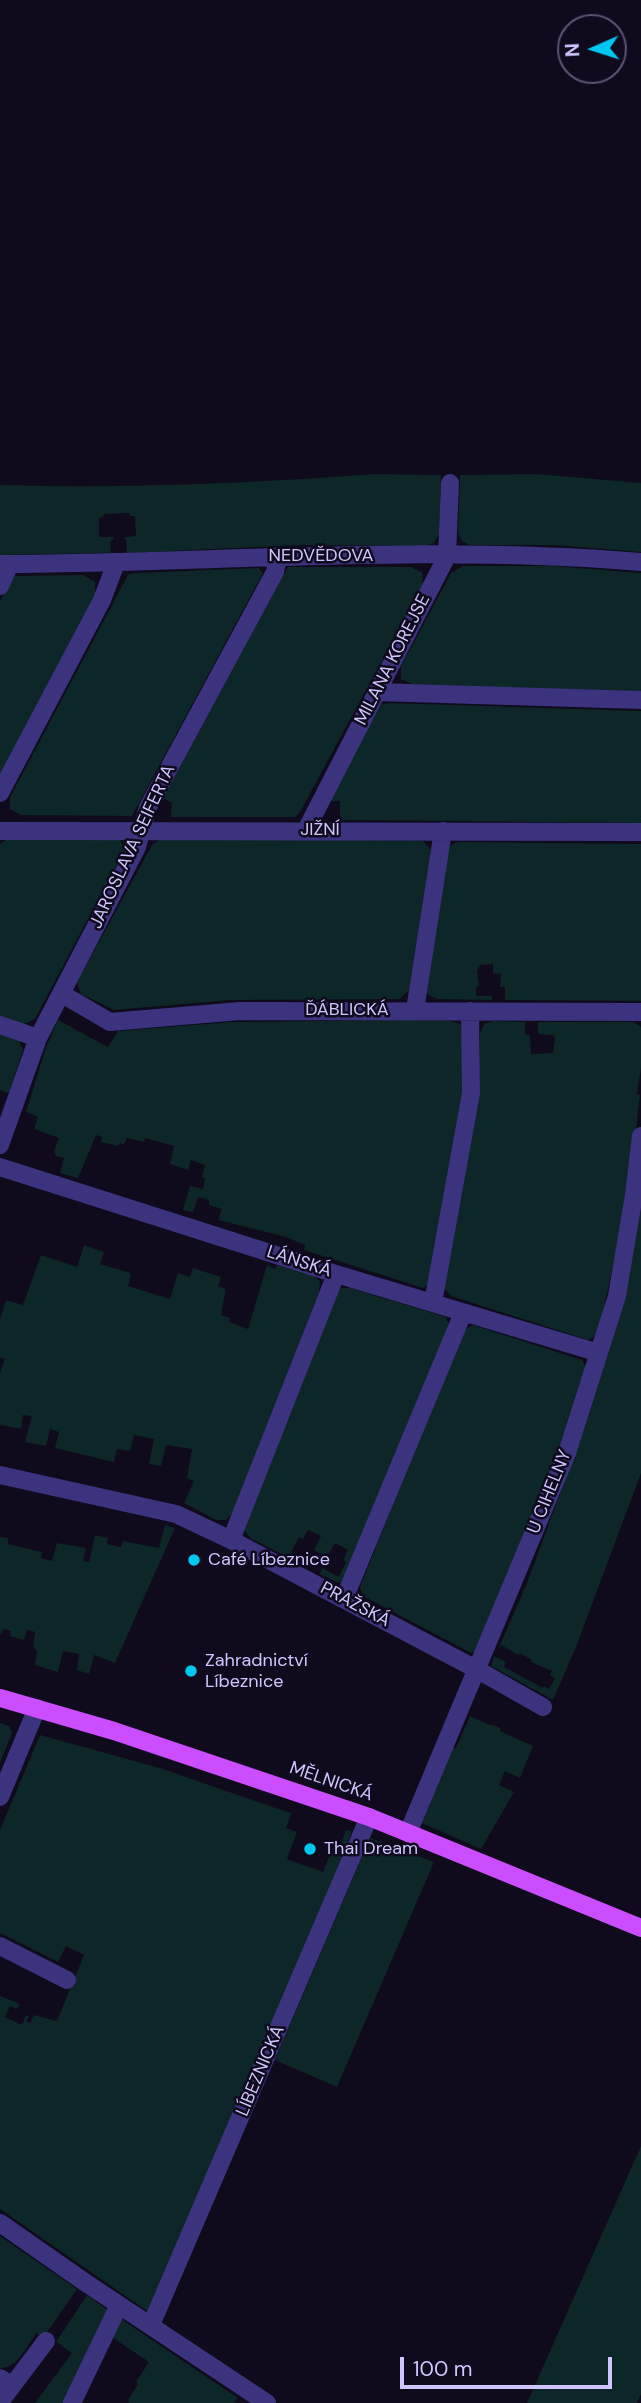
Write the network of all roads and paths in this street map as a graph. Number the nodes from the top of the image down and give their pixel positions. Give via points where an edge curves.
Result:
1 (450, 483) dead end
2 (278, 556) junction
3 (447, 556) junction
4 (641, 562) edge
5 (116, 563) junction
6 (5, 564) edge
7 (0, 586) edge
8 (376, 692) junction
9 (641, 700) edge
10 (0, 793) edge
11 (306, 830) junction
12 (0, 831) edge
13 (443, 831) junction
14 (140, 832) junction
15 (641, 832) edge
16 (62, 994) junction
17 (415, 1010) junction
18 (470, 1012) junction
19 (641, 1012) edge
20 (0, 1025) edge
21 (38, 1038) junction
22 (641, 1136) edge
23 (0, 1145) edge
24 (0, 1167) edge
25 (336, 1274) junction
26 (433, 1303) junction
27 (463, 1313) junction
28 (599, 1353) junction
29 (0, 1475) edge
30 (231, 1540) junction
31 (344, 1599) junction
32 (476, 1669) junction
33 (0, 1698) edge
34 (543, 1707) dead end
35 (37, 1708) junction
36 (0, 1797) edge
37 (369, 1817) junction
38 (408, 1833) junction
39 (641, 1928) edge
40 (0, 1946) edge
41 (67, 1980) dead end
42 (0, 2222) edge
43 (119, 2305) junction
44 (151, 2325) junction
45 (46, 2341) dead end
46 (6, 2382) edge
47 (0, 2402) edge
48 (72, 2403) edge
49 (267, 2403) edge

1 - 3 street, MILANA KOREJSE
2 - 3 street, NEDVĚDOVA
2 - 5 street, NEDVĚDOVA
2 - 14 street, JAROSLAVA SEIFERTA via 275,572 148,807
3 - 4 street, NEDVĚDOVA via 558,555
3 - 8 street, MILANA KOREJSE
5 - 6 street, NEDVĚDOVA
5 - 10 street via 102,600
6 - 7 street
8 - 9 street
8 - 11 street, MILANA KOREJSE
11 - 13 street, JIŽNÍ
11 - 14 street, JIŽNÍ
12 - 14 street, JIŽNÍ
13 - 15 street, JIŽNÍ
13 - 17 street
14 - 16 street, JAROSLAVA SEIFERTA
16 - 17 street, ĎÁBLICKÁ via 110,1022 240,1011
16 - 21 street, JAROSLAVA SEIFERTA
17 - 18 street, ĎÁBLICKÁ
18 - 19 street, ĎÁBLICKÁ
18 - 26 street via 471,1093
20 - 21 street
21 - 23 street, JAROSLAVA SEIFERTA
22 - 28 street, U CIHELNY via 617,1296
24 - 25 street, LÁNSKÁ
25 - 26 street, LÁNSKÁ
25 - 30 street
26 - 27 street, LÁNSKÁ
27 - 28 street, LÁNSKÁ
27 - 31 street
28 - 32 street, U CIHELNY via 567,1453
29 - 30 street, PRAŽSKÁ via 176,1514
30 - 31 street, PRAŽSKÁ
31 - 32 street, PRAŽSKÁ
32 - 34 street, PRAŽSKÁ
32 - 38 street, U CIHELNY
33 - 35 main road, MĚLNICKÁ
35 - 36 street
35 - 37 main road, MĚLNICKÁ
37 - 38 main road, MĚLNICKÁ
37 - 44 street, LÍBEZNICKÁ
38 - 39 main road, MĚLNICKÁ
40 - 41 street
42 - 43 street
43 - 44 street
43 - 48 street
44 - 49 street
45 - 46 street
46 - 47 street

